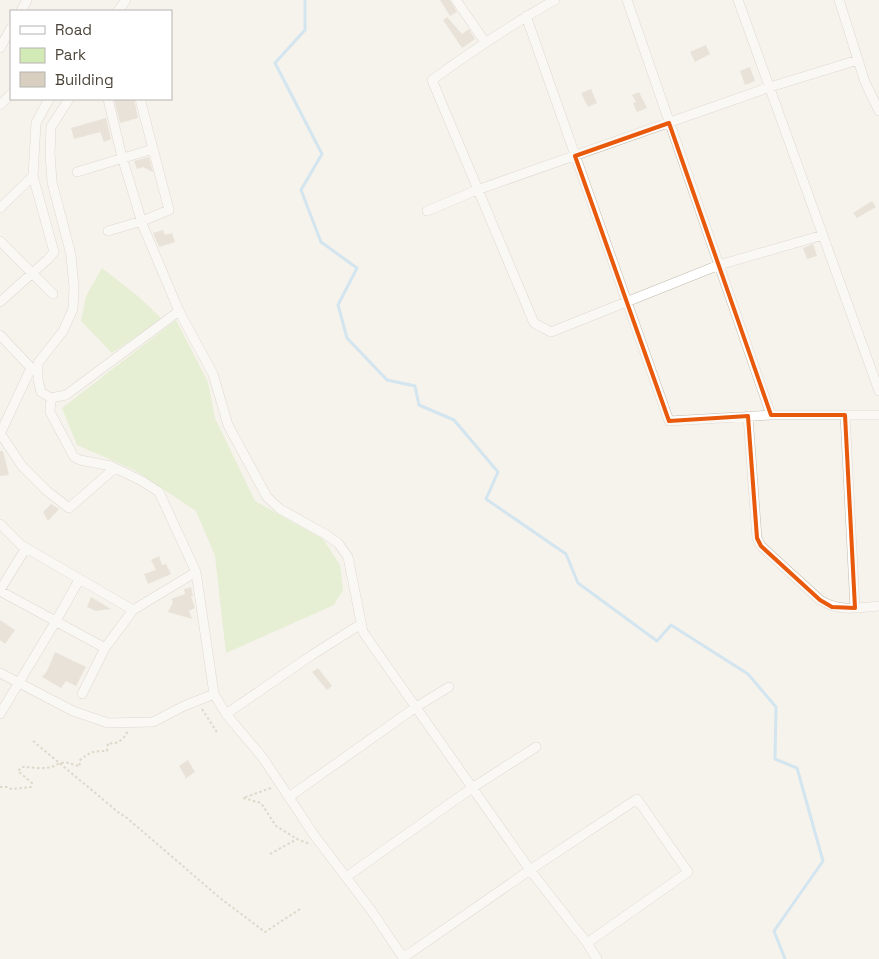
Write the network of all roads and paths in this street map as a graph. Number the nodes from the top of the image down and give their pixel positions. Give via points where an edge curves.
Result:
1 (456, 0) edge
2 (555, 0) edge
3 (627, 0) edge
4 (738, 0) edge
5 (839, 0) edge
6 (544, 3) edge
7 (526, 16) junction
8 (10, 30) edge
9 (485, 42) junction
10 (0, 48) edge
11 (858, 60) junction
12 (770, 88) junction
13 (10, 95) edge
14 (48, 100) edge
15 (68, 100) edge
16 (108, 100) edge
17 (140, 100) edge
18 (0, 105) edge
19 (879, 111) edge
20 (670, 123) junction
21 (153, 149) junction
22 (574, 156) junction
23 (122, 157) junction
24 (77, 172) dead end
25 (33, 176) junction
26 (477, 190) junction
27 (0, 208) edge
28 (427, 211) dead end
29 (142, 221) junction
30 (108, 231) dead end
31 (823, 235) junction
32 (0, 241) edge
33 (719, 265) junction
34 (32, 273) junction
35 (52, 294) dead end
36 (0, 302) edge
37 (626, 302) junction
38 (179, 311) junction
39 (0, 335) edge
40 (31, 368) junction
41 (38, 375) junction
42 (879, 391) edge
43 (51, 398) junction
44 (772, 415) junction
45 (845, 415) junction
46 (879, 415) edge
47 (748, 416) junction
48 (0, 433) edge
49 (115, 468) junction
50 (0, 524) edge
51 (26, 548) junction
52 (196, 572) junction
53 (79, 580) junction
54 (0, 590) edge
55 (879, 606) edge
56 (855, 608) junction
57 (133, 610) junction
58 (56, 622) junction
59 (361, 624) junction
60 (105, 648) junction
61 (0, 673) edge
62 (19, 683) junction
63 (449, 687) dead end
64 (82, 694) dead end
65 (214, 694) junction
66 (197, 700) junction
67 (416, 707) junction
68 (0, 714) edge
69 (226, 714) junction
70 (137, 722) junction
71 (218, 734) dead end
72 (33, 741) dead end
73 (536, 747) dead end
74 (60, 762) junction
75 (280, 784) junction
76 (0, 787) edge
77 (472, 788) junction
78 (289, 797) junction
79 (296, 839) junction
80 (325, 850) junction
81 (270, 854) dead end
82 (530, 870) junction
83 (346, 877) junction
84 (300, 909) dead end
85 (587, 943) junction
86 (403, 958) edge
87 (597, 959) edge

1 - 9 street
2 - 6 street
3 - 20 street
4 - 12 street
5 - 11 street
6 - 7 street
7 - 9 street
7 - 22 street
8 - 10 street
9 - 26 street via 432,80
11 - 12 street
11 - 19 street
12 - 20 street
12 - 31 street
13 - 18 street
14 - 25 street via 36,123
15 - 41 street via 51,127 50,153 52,182 71,255 73,309 64,331 38,362
16 - 23 street
17 - 21 street
20 - 22 street
20 - 33 street
21 - 23 street
21 - 29 street via 169,210
22 - 26 street
22 - 37 street
23 - 24 street
23 - 29 street
25 - 27 street
25 - 34 street via 54,252
26 - 28 street
26 - 37 street via 534,324 551,332
29 - 30 street
29 - 38 street
31 - 33 street
31 - 42 street
32 - 34 street
33 - 37 street
33 - 44 street
34 - 35 street
34 - 36 street
37 - 47 street via 668,421
38 - 43 street via 66,395
38 - 59 street via 213,374 228,425 267,497 280,509 338,543 348,557
39 - 40 street
40 - 41 street
40 - 48 street
41 - 43 street via 41,392
43 - 49 street via 50,412 74,457
44 - 45 street
44 - 47 street
45 - 46 street
45 - 56 street
47 - 56 street via 757,538 761,546 820,600 832,607
48 - 49 street via 22,466 69,508
49 - 52 street via 159,492
50 - 51 street
51 - 53 street
51 - 54 street
52 - 57 street
52 - 65 street
53 - 57 street
53 - 58 street
54 - 58 street
55 - 56 street
57 - 60 street
58 - 60 street
58 - 62 street
59 - 67 street via 363,632
59 - 69 street
60 - 64 street
61 - 62 street
62 - 68 street
62 - 70 street via 73,711 108,722
63 - 67 street
65 - 66 street
65 - 69 street
66 - 70 street via 153,722
66 - 71 path
67 - 77 street
67 - 78 street
69 - 75 street
70 - 74 path via 119,742 108,743 107,751 92,751 84,756 78,761 80,766
72 - 74 path
73 - 77 street
74 - 76 path via 54,767 22,767 18,771 32,783 31,787
74 - 84 path via 220,898 265,932
75 - 78 street
75 - 79 path via 242,798 261,803 276,826
77 - 82 street
77 - 83 street
78 - 80 street
79 - 80 path
79 - 81 path
80 - 83 street
82 - 85 street
82 - 85 street via 637,799 688,872
82 - 86 street
83 - 86 street
85 - 87 street

